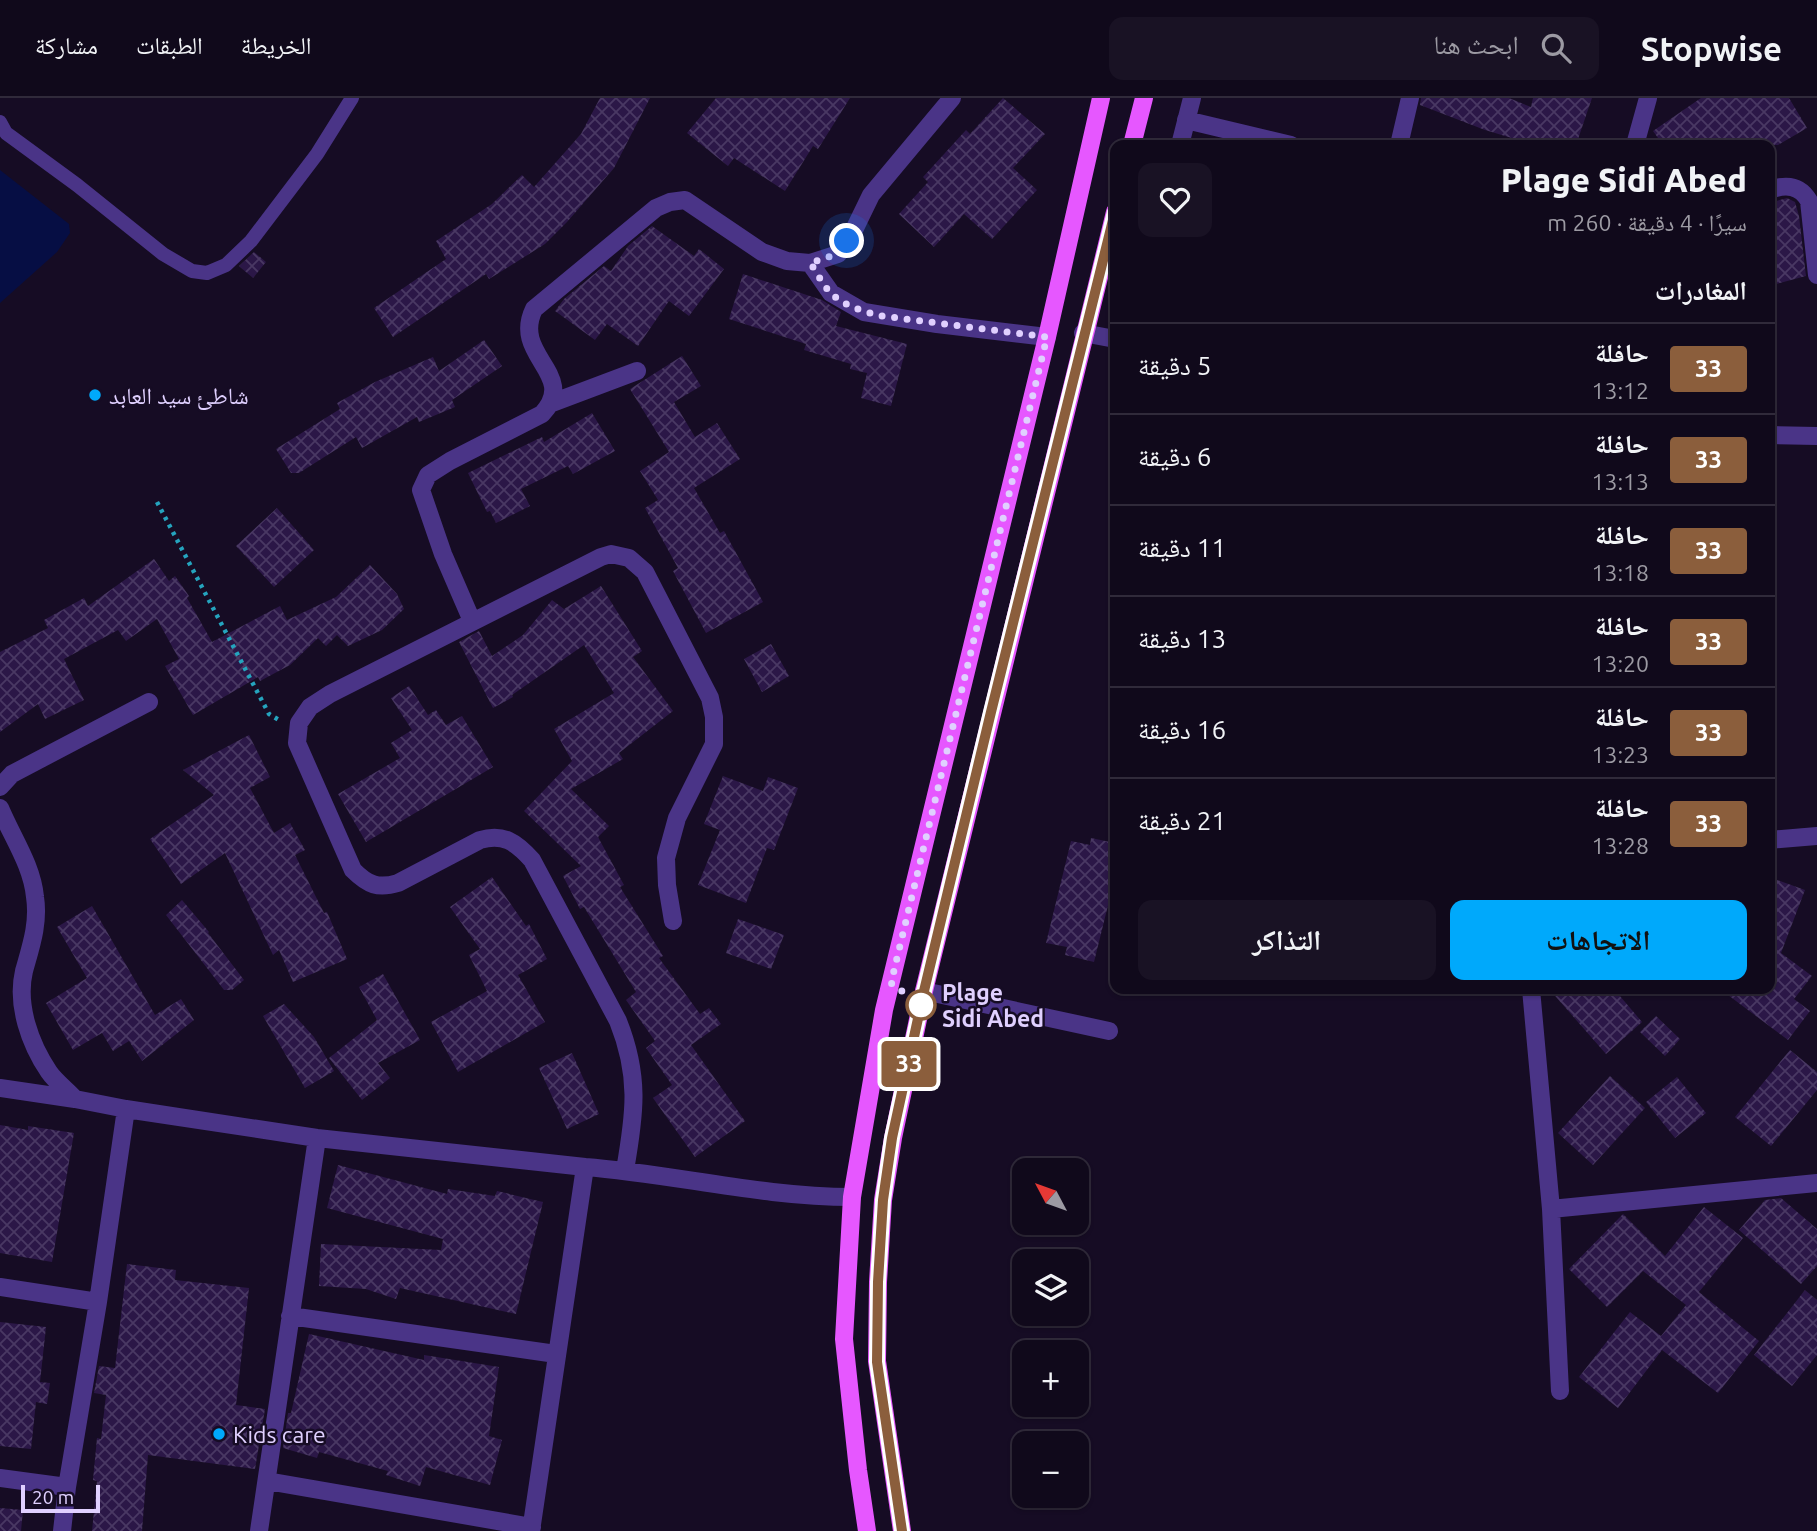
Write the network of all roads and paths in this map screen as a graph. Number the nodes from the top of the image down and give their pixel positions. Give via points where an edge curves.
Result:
1 (352, 98) edge
2 (952, 98) edge
3 (1101, 98) edge
4 (1144, 98) edge
5 (1192, 98) edge
6 (1410, 98) edge
7 (1648, 98) edge
8 (1186, 120) junction
9 (0, 122) edge
10 (1133, 140) edge
11 (1181, 140) edge
12 (1270, 140) edge
13 (1400, 140) edge
14 (1636, 140) edge
15 (1775, 189) edge
16 (1110, 231) edge
17 (810, 263) junction
18 (1817, 275) edge
19 (1083, 333) junction
20 (1047, 337) junction
21 (1110, 338) edge
22 (637, 371) dead end
23 (552, 403) junction
24 (1775, 435) edge
25 (1817, 436) edge
26 (157, 502) dead end
27 (472, 621) junction
28 (149, 702) dead end
29 (298, 733) junction
30 (0, 787) edge
31 (0, 808) edge
32 (1817, 836) edge
33 (1775, 840) edge
34 (673, 921) dead end
35 (924, 991) junction
36 (1531, 994) edge
37 (1109, 1031) dead end
38 (0, 1088) edge
39 (75, 1099) junction
40 (126, 1109) junction
41 (317, 1138) junction
42 (584, 1167) junction
43 (625, 1170) junction
44 (1817, 1183) edge
45 (852, 1197) junction
46 (1551, 1209) junction
47 (0, 1287) edge
48 (98, 1301) junction
49 (290, 1315) junction
50 (556, 1354) junction
51 (1560, 1391) dead end
52 (0, 1478) edge
53 (267, 1481) junction
54 (67, 1487) junction
55 (531, 1529) edge
56 (62, 1531) edge
57 (259, 1531) edge
58 (867, 1531) edge
59 (902, 1531) edge

1 - 9 lane via 317,154 251,241 226,265 207,273 192,271 163,254 6,133
2 - 17 street via 871,195 838,254
3 - 20 main road
4 - 10 main road
5 - 8 street
6 - 13 street
7 - 14 street
8 - 11 street
8 - 12 street
15 - 18 street via 1795,187 1809,201
16 - 19 main road
17 - 20 street via 831,293 864,312
17 - 23 street via 762,252 685,200 656,208 534,309 529,335 552,380
19 - 21 street
19 - 35 main road
20 - 45 main road via 884,1010
22 - 23 street
23 - 27 street via 542,414 428,475 421,490
24 - 25 street
26 - 29 path via 269,714
27 - 29 street via 330,694 310,707
27 - 34 street via 611,554 629,558 645,572 710,698 714,717 714,744 677,818 666,858
28 - 30 street via 12,774
29 - 43 street via 304,762 353,870 373,886 398,883 492,836 519,845 531,860 627,1044 633,1068 634,1120
31 - 39 street via 30,872 36,897 36,924 23,974 23,1009 44,1063
32 - 33 street
35 - 37 street
35 - 59 main road via 883,1200 878,1282 877,1362
36 - 46 street
38 - 39 street
39 - 40 street
40 - 41 street
40 - 48 street
41 - 42 street
41 - 49 street
42 - 43 street
42 - 50 street
43 - 45 street via 810,1197
44 - 46 street
45 - 58 main road via 844,1339
46 - 51 street
47 - 48 street
48 - 54 street
49 - 50 street
49 - 53 street
50 - 55 street
52 - 54 street
53 - 55 street
53 - 57 street
54 - 56 street

